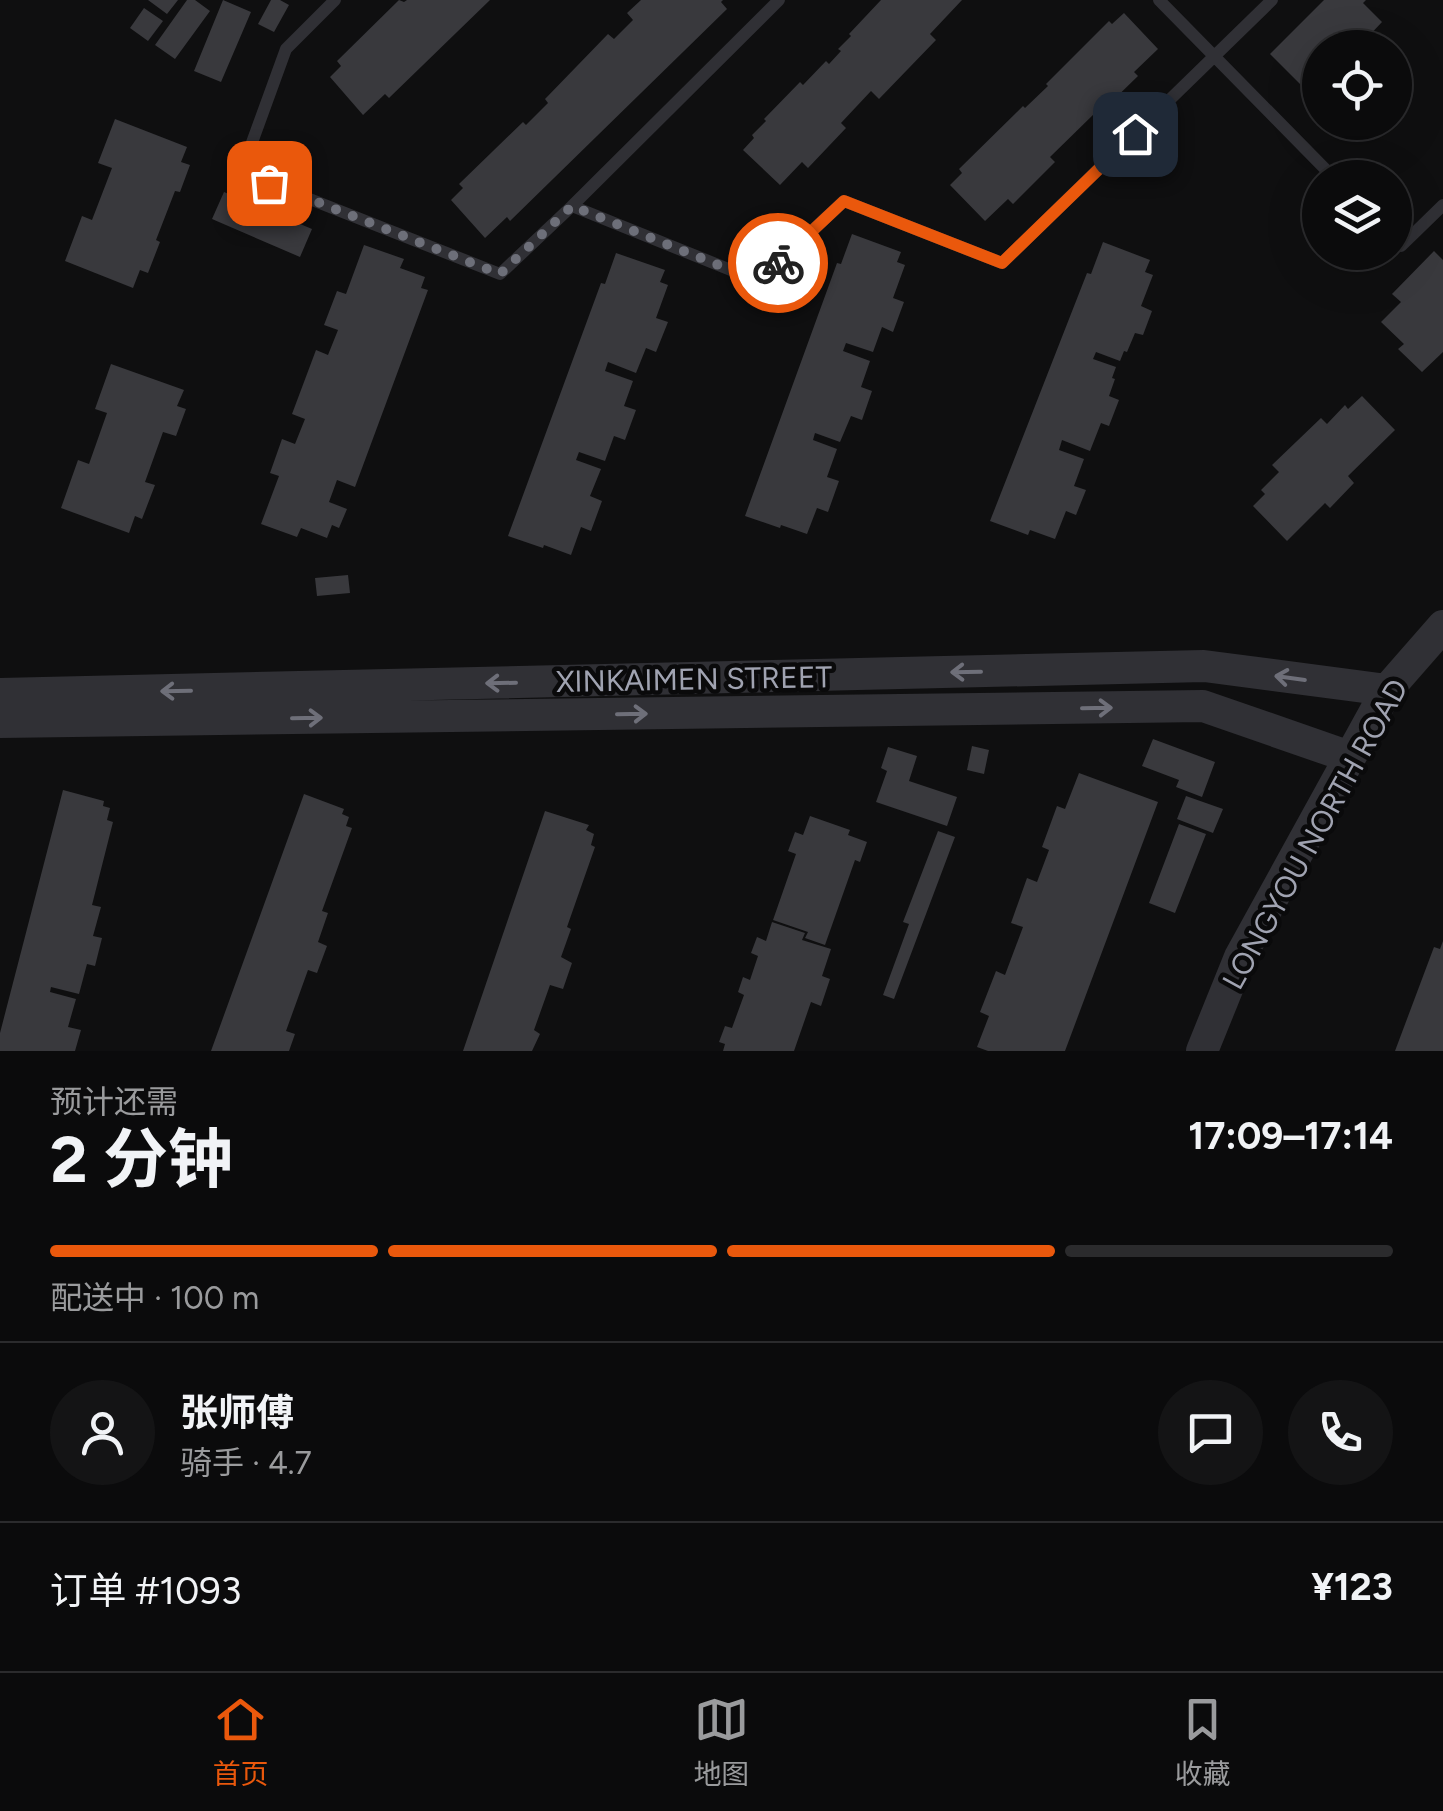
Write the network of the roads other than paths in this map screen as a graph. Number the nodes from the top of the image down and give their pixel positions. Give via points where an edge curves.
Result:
1 (335, 0) edge
2 (779, 0) edge
3 (1159, 0) edge
4 (1272, 0) edge
5 (1214, 56) junction
6 (1316, 160) edge
7 (572, 206) junction
8 (1443, 206) edge
9 (1412, 236) edge
10 (1443, 626) edge
11 (1387, 690) junction
12 (0, 694) edge
13 (0, 722) edge
14 (1350, 757) junction
15 (1202, 1051) edge

1 - 7 lane via 286,49 250,148 269,183 500,274
2 - 7 lane
3 - 5 lane
4 - 5 lane
5 - 6 lane
5 - 7 lane via 1002,263 844,201 758,281
8 - 9 lane
10 - 11 street, LONGYOU NORTH ROAD
11 -> 12 street, XINKAIMEN STREET via 1204,666
11 - 14 street, LONGYOU NORTH ROAD
13 -> 14 street, XINKAIMEN STREET via 1203,706
14 - 15 street, LONGYOU NORTH ROAD via 1240,957

